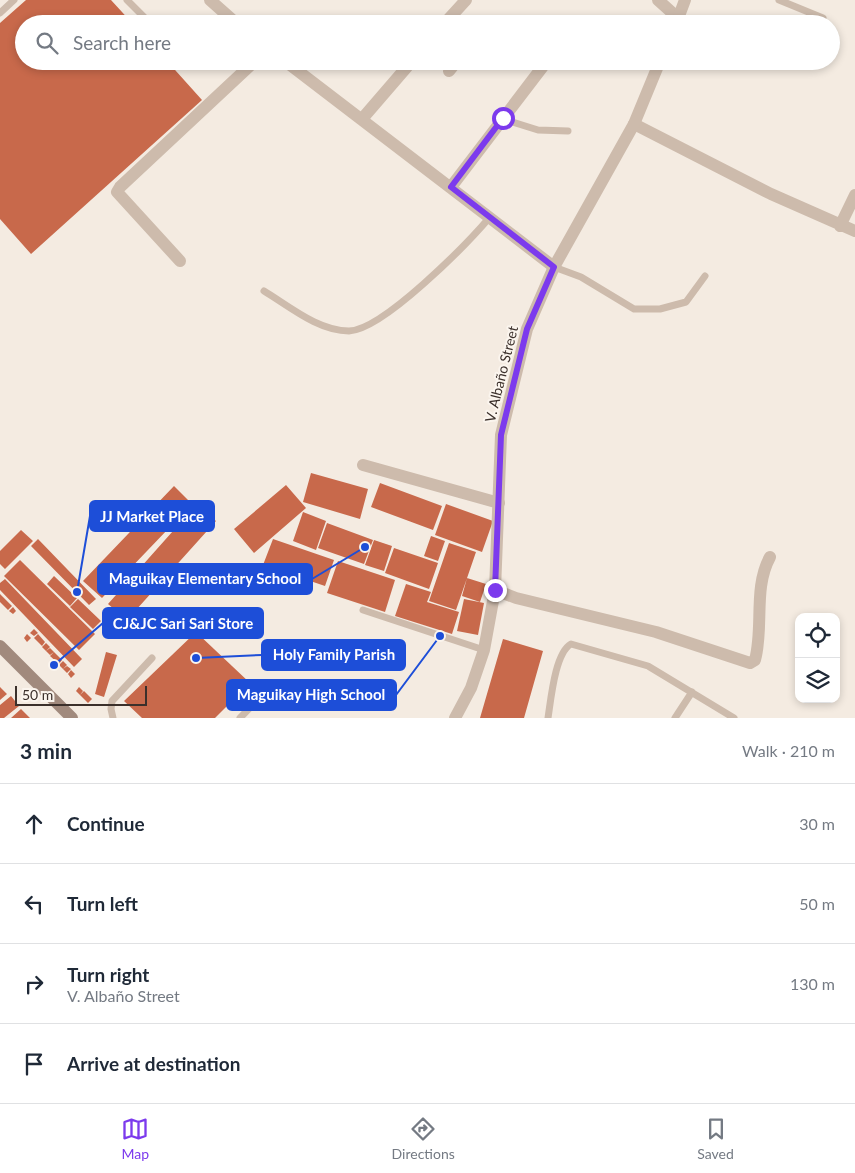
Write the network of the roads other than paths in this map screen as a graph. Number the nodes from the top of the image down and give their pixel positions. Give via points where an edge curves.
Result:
1 (14, 0) edge
2 (127, 0) edge
3 (210, 0) edge
4 (466, 0) edge
5 (658, 0) edge
6 (685, 0) edge
7 (779, 0) edge
8 (0, 13) edge
9 (142, 15) edge
10 (224, 15) edge
11 (452, 15) edge
12 (672, 15) edge
13 (679, 15) edge
14 (816, 15) edge
15 (245, 70) edge
16 (297, 70) edge
17 (404, 70) edge
18 (539, 70) edge
19 (656, 70) edge
20 (503, 118) junction
21 (362, 119) junction
22 (634, 124) junction
23 (568, 131) dead end
24 (451, 187) junction
25 (855, 195) edge
26 (490, 217) junction
27 (840, 226) junction
28 (855, 231) edge
29 (180, 261) dead end
30 (554, 267) junction
31 (705, 276) dead end
32 (264, 291) dead end
33 (364, 466) dead end
34 (499, 503) junction
35 (770, 557) dead end
36 (495, 590) junction
37 (363, 610) dead end
38 (0, 646) edge
39 (484, 650) junction
40 (152, 658) dead end
41 (268, 689) dead end
42 (692, 692) junction
43 (72, 718) edge
44 (113, 718) edge
45 (240, 718) edge
46 (455, 718) edge
47 (548, 718) edge
48 (675, 718) edge
49 (734, 718) edge

1 - 8 lane
2 - 9 lane
3 - 10 street
4 - 11 street
5 - 12 street
6 - 13 street
7 - 14 lane
15 - 29 street via 117,192
16 - 21 street
17 - 21 street
18 - 20 street
19 - 22 street, V. Albaño Street
20 - 23 lane via 538,130
20 - 24 street
21 - 24 street
22 - 27 street
22 - 30 street, V. Albaño Street
24 - 26 street
25 - 27 street
26 - 30 street
26 - 32 lane via 396,309 376,323 350,331 317,324
27 - 28 street
30 - 31 lane via 581,277 634,309 660,309 686,302
30 - 34 street, V. Albaño Street via 527,329 501,435
33 - 34 street
34 - 36 street, V. Albaño Street
35 - 36 street via 762,586 760,643 755,660 750,663 656,632
36 - 39 street, V. Albaño Street
37 - 39 lane
38 - 43 main road
39 - 46 street, V. Albaño Street via 471,688
40 - 44 lane via 112,701
41 - 45 lane
42 - 47 lane via 648,666 571,644 565,647 560,657
42 - 48 lane
42 - 49 lane

